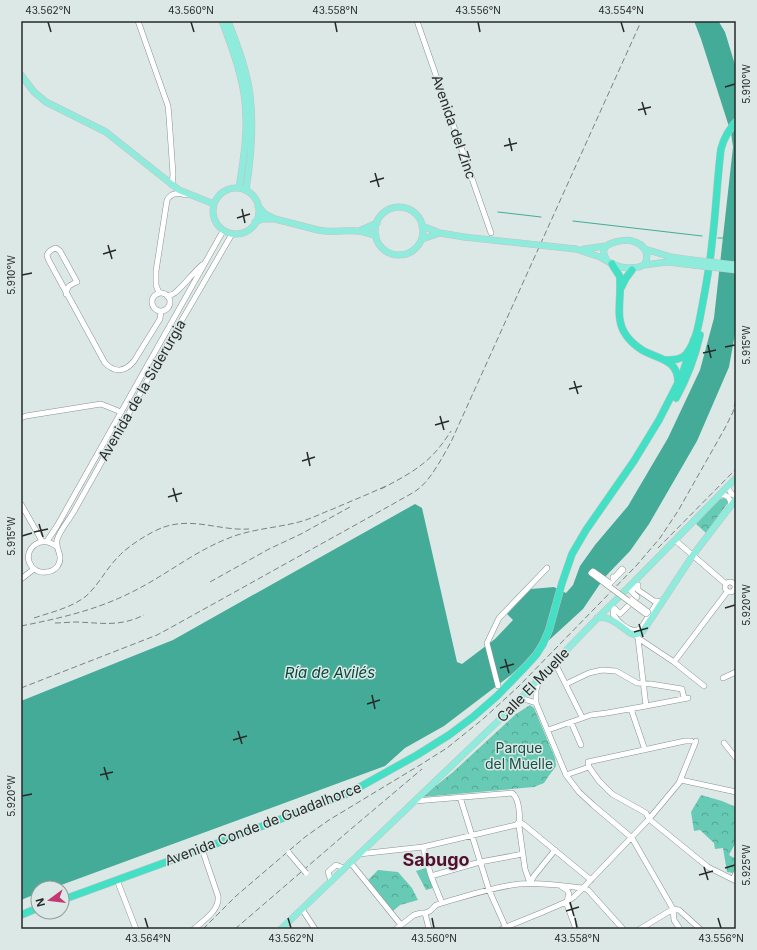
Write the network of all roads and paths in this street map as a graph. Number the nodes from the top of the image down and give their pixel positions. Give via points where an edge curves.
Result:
1 (138, 21) edge
2 (222, 21) edge
3 (228, 21) edge
4 (416, 21) edge
5 (21, 75) edge
6 (736, 122) edge
7 (172, 185) junction
8 (239, 188) junction
9 (246, 190) junction
10 (194, 196) junction
11 (214, 204) junction
12 (258, 205) junction
13 (275, 219) junction
14 (255, 222) junction
15 (377, 223) junction
16 (422, 226) junction
17 (223, 231) junction
18 (359, 231) junction
19 (440, 233) junction
20 (491, 233) dead end
21 (232, 234) junction
22 (376, 236) junction
23 (422, 239) junction
24 (606, 246) junction
25 (579, 249) junction
26 (645, 249) junction
27 (206, 262) junction
28 (609, 262) junction
29 (693, 263) junction
30 (644, 265) junction
31 (736, 265) edge
32 (632, 270) dead end
33 (736, 270) edge
34 (708, 278) junction
35 (621, 290) junction
36 (160, 293) junction
37 (66, 294) junction
38 (167, 296) junction
39 (161, 311) junction
40 (702, 326) junction
41 (694, 339) junction
42 (678, 359) junction
43 (665, 360) junction
44 (674, 367) junction
45 (686, 367) junction
46 (678, 383) junction
47 (674, 402) junction
48 (121, 412) junction
49 (21, 418) edge
50 (634, 461) junction
51 (736, 478) edge
52 (728, 486) junction
53 (720, 494) junction
54 (736, 497) edge
55 (21, 504) edge
56 (731, 505) junction
57 (675, 540) junction
58 (45, 541) junction
59 (57, 547) junction
60 (693, 555) junction
61 (547, 568) dead end
62 (34, 569) junction
63 (613, 577) dead end
64 (21, 579) edge
65 (636, 583) junction
66 (735, 583) edge
67 (726, 584) junction
68 (727, 592) junction
69 (735, 592) edge
70 (617, 599) junction
71 (631, 600) dead end
72 (660, 602) junction
73 (597, 618) junction
74 (613, 621) junction
75 (637, 636) junction
76 (674, 662) junction
77 (555, 663) junction
78 (736, 672) edge
79 (540, 677) junction
80 (723, 678) dead end
81 (566, 684) junction
82 (643, 684) junction
83 (498, 686) dead end
84 (704, 686) dead end
85 (521, 698) junction
86 (536, 703) junction
87 (646, 706) junction
88 (631, 709) junction
89 (582, 718) dead end
90 (571, 722) junction
91 (548, 730) junction
92 (724, 743) dead end
93 (581, 746) dead end
94 (645, 750) junction
95 (736, 758) edge
96 (588, 764) junction
97 (566, 775) junction
98 (681, 780) junction
99 (736, 792) edge
100 (460, 797) junction
101 (415, 801) junction
102 (650, 819) junction
103 (519, 822) junction
104 (471, 835) junction
105 (632, 838) junction
106 (423, 847) junction
107 (202, 849) junction
108 (555, 850) junction
109 (289, 853) dead end
110 (358, 854) junction
111 (523, 854) junction
112 (350, 862) junction
113 (480, 862) junction
114 (306, 873) dead end
115 (736, 873) edge
116 (431, 876) junction
117 (117, 880) junction
118 (591, 880) junction
119 (734, 880) edge
120 (530, 883) junction
121 (561, 886) junction
122 (583, 888) junction
123 (489, 890) junction
124 (70, 897) edge
125 (566, 902) junction
126 (442, 903) junction
127 (302, 909) junction
128 (673, 909) junction
129 (425, 914) junction
130 (401, 925) junction
131 (505, 928) edge
132 (136, 929) edge
133 (194, 929) edge
134 (281, 929) edge
135 (315, 929) edge
136 (396, 929) edge
137 (429, 929) edge
138 (576, 929) edge
139 (623, 929) edge
140 (640, 929) edge
141 (680, 929) edge
142 (700, 929) edge

1 - 7 street via 168,106
2 - 8 main road via 237,62 244,95 245,142
3 - 9 main road via 250,94 252,142
4 - 20 street, Avenida del Zinc
5 - 7 main road via 34,92 46,102 106,132
6 - 34 highway via 726,133 721,149
7 - 10 main road
8 - 9 main road
8 - 11 main road via 226,190 216,198
9 - 12 main road
10 - 11 main road
10 - 36 street via 174,194 168,200 156,271 156,285
11 - 17 main road via 215,220
12 - 13 main road via 265,214
12 - 14 main road
13 - 14 main road
13 - 18 main road via 324,231
14 - 21 main road via 248,230
15 - 16 main road via 390,209 397,207 411,211
15 - 18 main road
15 - 22 main road
16 - 19 main road
16 - 23 main road
17 - 21 main road
17 - 27 street, Avenida de la Siderurgia
18 - 22 main road
19 - 23 main road
19 - 25 main road, bridge
21 - 59 street, Avenida de la Siderurgia via 61,532
22 - 23 main road via 386,251 399,255 412,252
24 - 25 main road
24 - 26 main road via 627,240 638,243
24 - 28 main road via 603,251
25 - 28 main road
26 - 29 main road
26 - 30 main road via 647,258
27 - 38 street via 176,292
27 - 48 street, Avenida de la Siderurgia
28 - 30 main road via 628,268
28 - 35 highway via 620,277
29 - 30 main road via 667,262
29 - 31 main road, bridge
29 - 33 main road, bridge
32 - 35 highway
34 - 40 highway
34 - 41 highway
35 - 43 highway via 620,323 626,334 641,350
36 - 38 street
36 - 39 street via 152,302 157,310
37 - 37 street via 69,286 77,282 56,248 47,255
37 - 39 street via 105,363 118,370 126,369 134,361 160,319
38 - 39 street via 170,303
40 - 45 highway
40 - 47 highway via 686,379
41 - 42 highway via 687,354
41 - 45 highway
42 - 43 highway
42 - 45 highway
43 - 44 highway
44 - 45 highway
44 - 46 highway
45 - 46 highway
45 - 47 highway
46 - 50 highway
47 - 50 highway
48 - 49 street via 101,404
48 - 58 street, Avenida de la Siderurgia
50 - 107 highway, Avenida Conde de Guadalhorce via 579,541 569,561 550,630 543,644 536,655 497,696 449,735 367,784
51 - 52 main road, Calle El Muelle
52 - 53 main road, Calle El Muelle
52 - 54 street
53 - 56 street via 731,500
53 - 57 main road, Calle El Muelle
54 - 56 main road
55 - 58 street
56 - 60 main road
57 - 60 street
57 - 65 main road, Calle El Muelle
58 - 59 street
58 - 62 street via 36,543 29,552 30,564
59 - 62 street via 60,558 55,568 45,573
60 - 67 street
60 - 72 main road
61 - 83 street via 499,618 488,643
62 - 64 street
63 - 71 street, bridge via 623,570 607,585 593,571 591,573 646,614 648,612
65 - 70 main road, Calle El Muelle
65 - 72 street
65 - 72 street via 631,591 637,597 620,614 614,608 613,614 617,621 636,631
66 - 67 street
66 - 69 street
67 - 68 street
68 - 69 street
68 - 76 street
70 - 73 main road, Calle El Muelle
70 - 74 main road via 611,608
72 - 75 main road via 643,631
73 - 74 main road via 606,617
73 - 77 main road, Calle El Muelle
74 - 75 main road
75 - 76 street
75 - 82 street
76 - 84 street
77 - 79 main road, Calle El Muelle
77 - 81 street
78 - 80 street
79 - 85 main road, Calle El Muelle
79 - 86 street
81 - 82 street via 602,670 616,671
81 - 89 street
82 - 87 street
82 - 87 street via 682,689 686,698
85 - 86 street
85 - 101 main road, Calle El Muelle
86 - 91 street
87 - 88 street
88 - 90 street via 591,715
88 - 94 street
90 - 91 street
90 - 93 street
91 - 97 street
92 - 95 street
94 - 96 street
94 - 98 street via 693,741
96 - 97 street
96 - 102 street via 612,794 646,813
97 - 105 street via 579,792
98 - 99 street
98 - 102 street
100 - 101 street
100 - 103 street via 512,793 517,800
100 - 104 street
101 - 110 main road, Calle El Muelle
102 - 105 street
102 - 119 street via 708,867
103 - 104 street via 516,825
103 - 108 street
103 - 111 street
104 - 106 street
104 - 113 street
105 - 118 street
105 - 128 street
106 - 110 street
106 - 116 street
107 - 117 highway, Avenida Conde de Guadalhorce
107 - 133 street via 219,900 215,909
108 - 118 street
108 - 120 street
109 - 114 street, bridge
110 - 112 main road, Calle El Muelle
111 - 113 street
111 - 120 street
112 - 127 main road, Calle El Muelle
112 - 130 street
113 - 116 street
113 - 123 street
115 - 119 street
116 - 126 street
117 - 124 highway, Avenida Conde de Guadalhorce
117 - 132 street
118 - 122 street
120 - 121 street
120 - 123 street
121 - 122 street
121 - 125 street via 569,894
122 - 125 street
122 - 139 street via 588,890
123 - 126 street
123 - 131 street
125 - 131 street
125 - 138 street
126 - 129 street
127 - 134 main road, Calle El Muelle
127 - 135 street
128 - 140 street
128 - 141 street via 674,920
128 - 142 street via 680,910
129 - 130 street via 414,916
129 - 137 street
130 - 136 street

